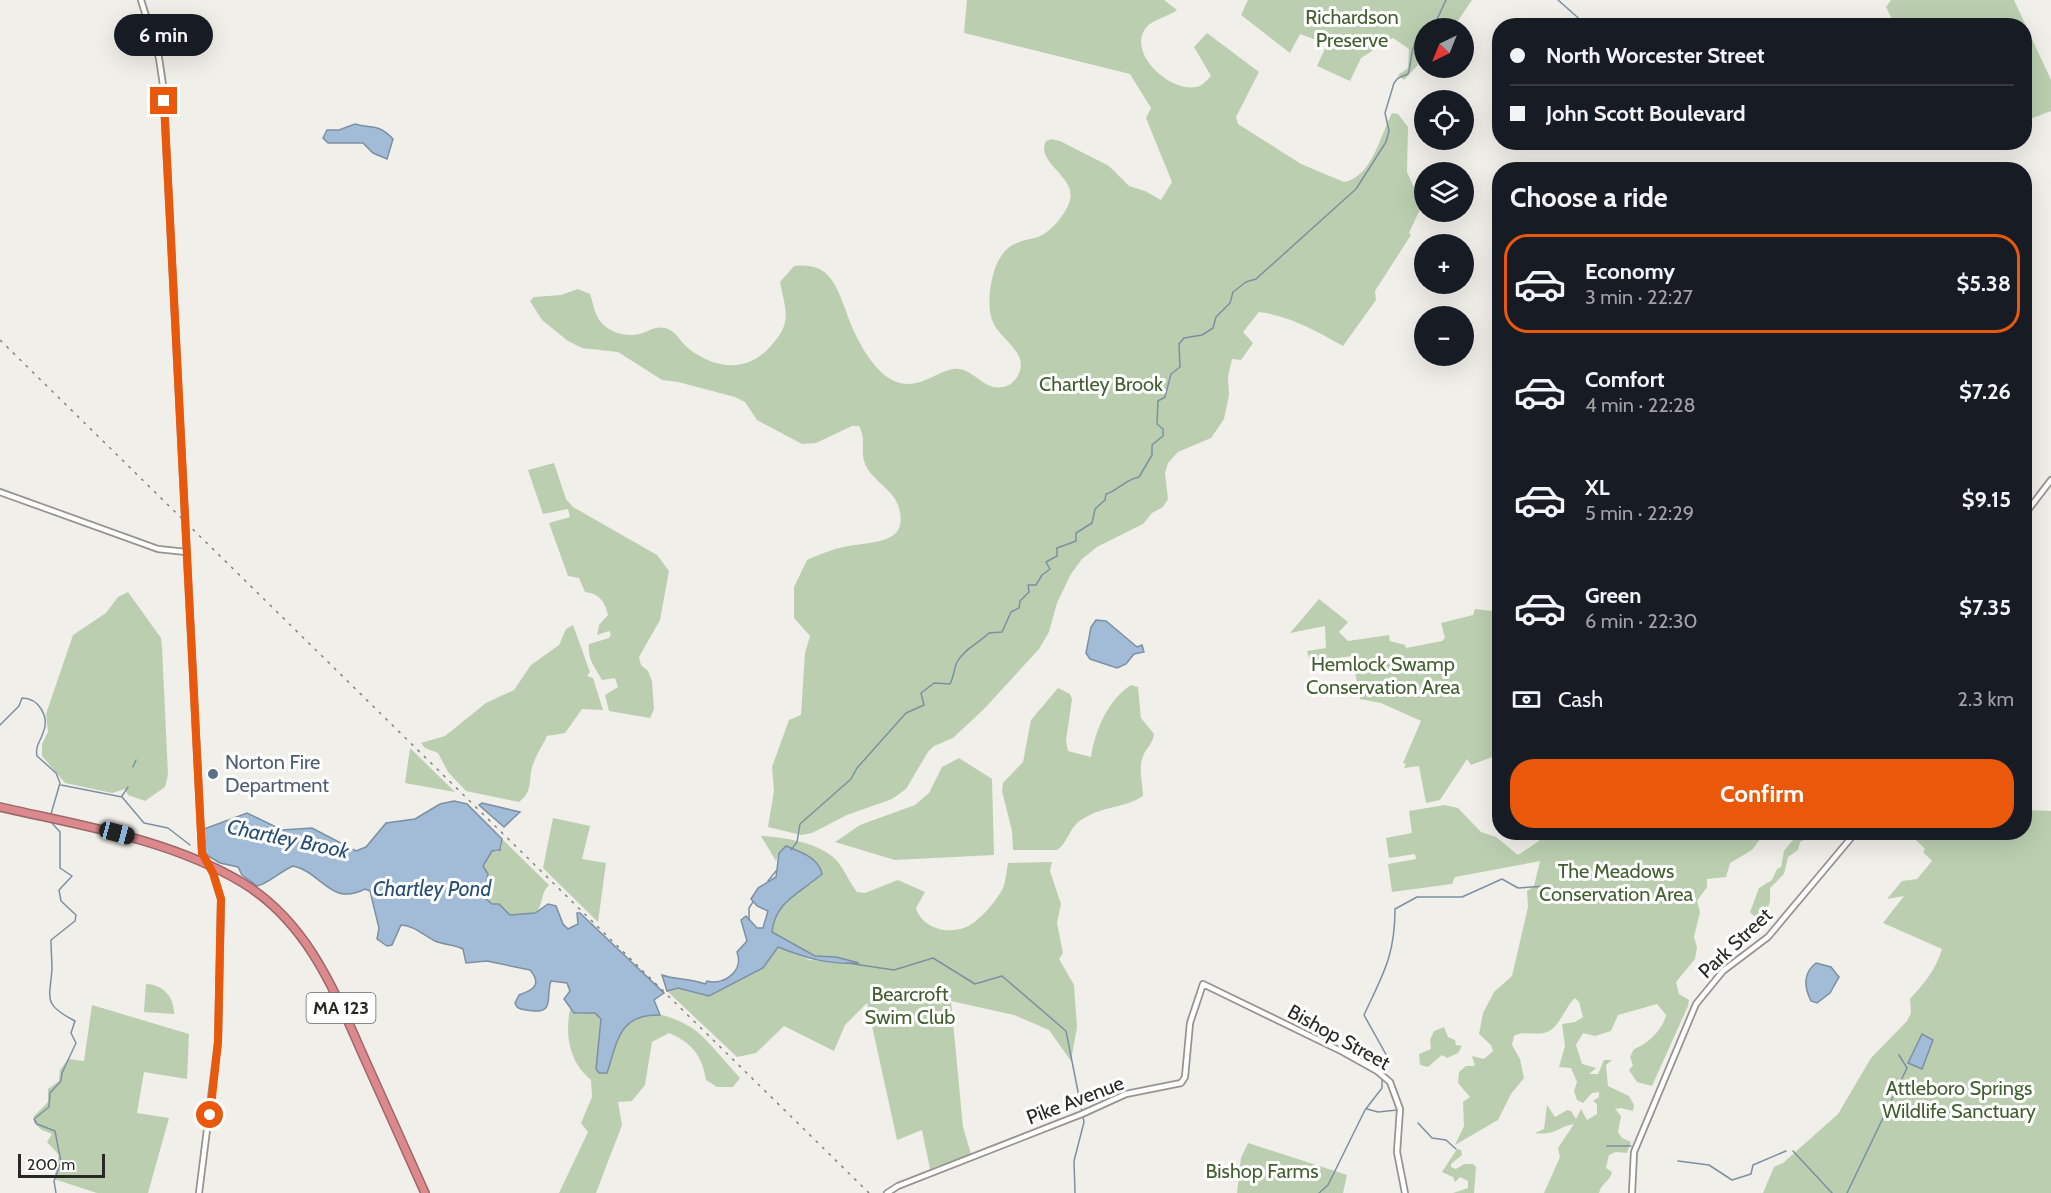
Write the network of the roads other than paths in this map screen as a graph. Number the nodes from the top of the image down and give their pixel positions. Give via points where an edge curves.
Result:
1 (141, 0) edge
2 (2051, 480) edge
3 (0, 492) edge
4 (2032, 505) edge
5 (186, 552) junction
6 (0, 807) edge
7 (1849, 840) edge
8 (206, 865) junction
9 (1203, 984) joint
10 (199, 1193) edge
11 (425, 1193) edge
12 (887, 1193) edge
13 (1405, 1193) edge
14 (1632, 1193) edge

1 - 5 main road via 163,85
2 - 4 main road
3 - 5 main road via 158,549
5 - 8 main road via 202,853
6 - 8 highway, MA 123 via 133,837
7 - 14 main road, Park Street via 1768,937 1724,971 1696,1004 1634,1152
8 - 10 main road via 213,873 221,899 219,1030
8 - 11 highway, MA 123 via 267,900 313,951
9 - 12 main road, Pike Avenue via 1190,1023 1183,1081 1126,1094
9 - 13 main road, Bishop Street via 1343,1052 1390,1082 1400,1109 1397,1152

